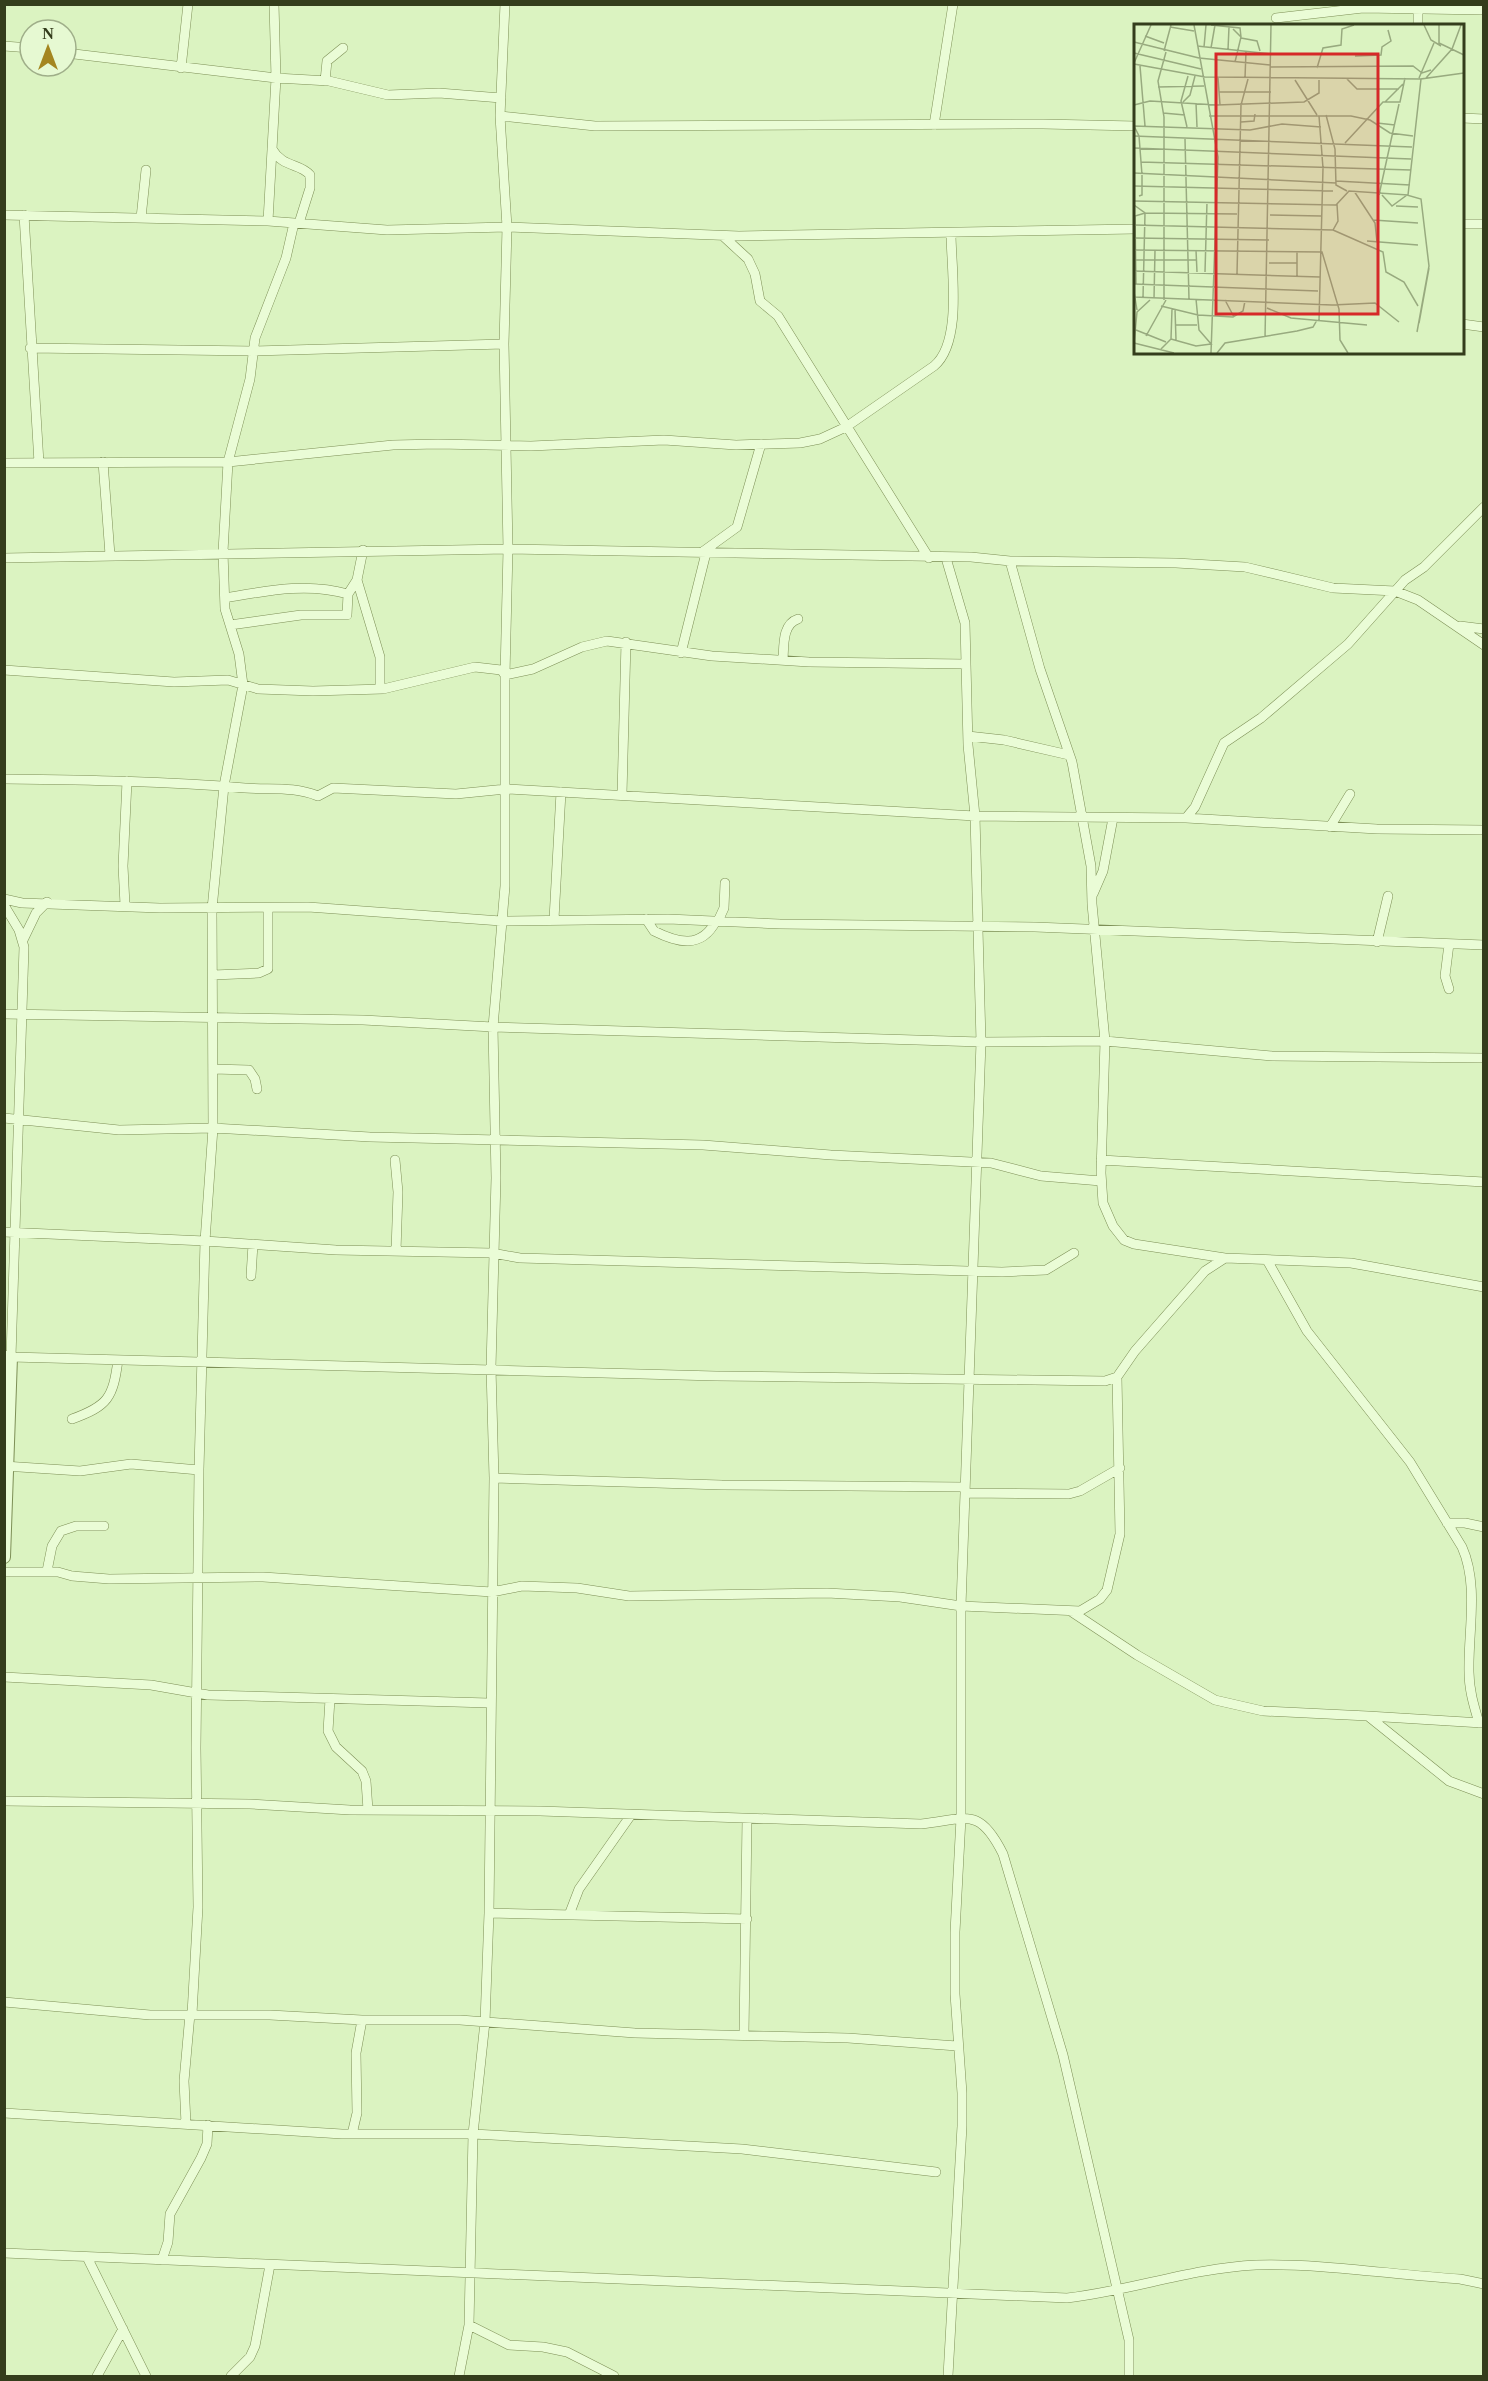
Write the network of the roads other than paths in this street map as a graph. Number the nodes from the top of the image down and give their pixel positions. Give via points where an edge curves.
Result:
1 (188, 4) edge
2 (274, 4) edge
3 (504, 4) edge
4 (953, 4) edge
5 (1418, 8) junction
6 (1484, 10) edge
7 (1276, 18) dead end
8 (1418, 24) edge
9 (343, 48) dead end
10 (78, 54) edge
11 (181, 68) junction
12 (276, 78) junction
13 (325, 81) junction
14 (501, 98) junction
15 (500, 116) junction
16 (1464, 118) edge
17 (1484, 119) edge
18 (934, 125) junction
19 (1134, 126) edge
20 (272, 149) junction
21 (146, 170) dead end
22 (4, 215) edge
23 (24, 215) junction
24 (141, 218) junction
25 (268, 221) junction
26 (296, 223) junction
27 (1464, 224) edge
28 (1484, 224) edge
29 (507, 227) junction
30 (1134, 230) edge
31 (951, 233) junction
32 (723, 236) junction
33 (1464, 324) edge
34 (1484, 327) edge
35 (504, 344) junction
36 (30, 348) junction
37 (254, 351) junction
38 (846, 427) junction
39 (508, 444) junction
40 (761, 444) junction
41 (103, 462) junction
42 (228, 462) junction
43 (4, 463) edge
44 (39, 463) junction
45 (1484, 507) edge
46 (508, 549) junction
47 (363, 550) junction
48 (223, 552) junction
49 (704, 553) junction
50 (110, 555) junction
51 (4, 558) edge
52 (930, 558) junction
53 (946, 558) junction
54 (1010, 561) junction
55 (357, 580) junction
56 (1395, 591) junction
57 (348, 594) junction
58 (225, 598) junction
59 (798, 619) dead end
60 (230, 625) junction
61 (1460, 627) junction
62 (1484, 629) edge
63 (626, 642) junction
64 (1484, 645) edge
65 (681, 653) junction
66 (783, 660) junction
67 (966, 664) junction
68 (4, 670) edge
69 (505, 675) junction
70 (243, 685) junction
71 (380, 689) junction
72 (968, 736) junction
73 (1069, 755) junction
74 (4, 779) edge
75 (127, 781) junction
76 (224, 786) junction
77 (506, 789) junction
78 (561, 792) junction
79 (1350, 794) dead end
80 (622, 795) junction
81 (975, 816) junction
82 (1083, 818) junction
83 (1113, 818) junction
84 (1186, 818) junction
85 (1330, 827) junction
86 (1484, 830) edge
87 (725, 883) dead end
88 (1092, 896) junction
89 (1388, 896) dead end
90 (4, 899) edge
91 (47, 902) junction
92 (4, 905) edge
93 (125, 905) junction
94 (268, 908) junction
95 (212, 909) junction
96 (554, 919) junction
97 (646, 919) junction
98 (501, 921) junction
99 (717, 921) junction
100 (977, 926) junction
101 (1095, 929) junction
102 (23, 940) junction
103 (1377, 942) junction
104 (1449, 944) junction
105 (1484, 945) edge
106 (213, 975) junction
107 (1449, 989) dead end
108 (22, 1013) junction
109 (4, 1014) edge
110 (213, 1017) junction
111 (493, 1027) junction
112 (1106, 1041) junction
113 (981, 1042) junction
114 (1484, 1058) edge
115 (213, 1069) junction
116 (257, 1089) dead end
117 (4, 1118) edge
118 (20, 1119) junction
119 (213, 1128) junction
120 (496, 1140) junction
121 (395, 1160) dead end
122 (1101, 1160) junction
123 (975, 1163) junction
124 (1101, 1181) junction
125 (1484, 1182) edge
126 (10, 1233) edge
127 (205, 1241) junction
128 (253, 1244) junction
129 (396, 1251) junction
130 (1074, 1252) dead end
131 (492, 1253) junction
132 (1225, 1258) junction
133 (1267, 1260) junction
134 (971, 1271) junction
135 (251, 1276) dead end
136 (1484, 1287) edge
137 (8, 1357) edge
138 (118, 1360) junction
139 (203, 1363) junction
140 (491, 1368) junction
141 (1117, 1377) junction
142 (970, 1378) junction
143 (72, 1419) dead end
144 (5, 1466) edge
145 (1120, 1468) junction
146 (200, 1470) junction
147 (494, 1478) junction
148 (965, 1490) junction
149 (1448, 1523) junction
150 (104, 1526) dead end
151 (1484, 1527) edge
152 (4, 1557) edge
153 (47, 1571) junction
154 (4, 1572) edge
155 (198, 1578) junction
156 (492, 1592) junction
157 (961, 1606) junction
158 (1072, 1612) junction
159 (4, 1677) edge
160 (197, 1693) junction
161 (330, 1699) junction
162 (489, 1703) junction
163 (1368, 1716) junction
164 (1481, 1723) edge
165 (1484, 1794) edge
166 (4, 1801) edge
167 (196, 1804) junction
168 (369, 1810) junction
169 (489, 1810) junction
170 (631, 1815) junction
171 (962, 1818) junction
172 (747, 1819) junction
173 (489, 1913) junction
174 (569, 1915) junction
175 (747, 1919) junction
176 (4, 2002) edge
177 (191, 2014) junction
178 (362, 2020) junction
179 (485, 2022) junction
180 (744, 2034) junction
181 (957, 2046) junction
182 (4, 2113) edge
183 (186, 2124) junction
184 (208, 2125) junction
185 (352, 2134) junction
186 (473, 2134) junction
187 (936, 2172) dead end
188 (4, 2253) edge
189 (87, 2257) junction
190 (162, 2260) junction
191 (270, 2265) junction
192 (471, 2273) junction
193 (1484, 2284) edge
194 (1115, 2290) junction
195 (951, 2295) junction
196 (469, 2325) junction
197 (123, 2329) junction
198 (97, 2376) edge
199 (146, 2376) edge
200 (231, 2376) edge
201 (459, 2376) edge
202 (614, 2376) edge
203 (948, 2376) edge
204 (1129, 2376) edge

1 - 11 street
2 - 12 street
3 - 14 street
4 - 18 street
5 - 6 street
5 - 7 street via 1363,8
5 - 8 street
9 - 13 street via 327,62
10 - 11 street
11 - 12 street
12 - 13 street
12 - 20 street
13 - 14 street via 388,95 439,93
14 - 15 street
15 - 18 street via 595,126
15 - 29 street
16 - 17 street
18 - 19 street
20 - 25 street
20 - 26 street via 288,166 310,175 310,188
21 - 24 street
22 - 23 street
23 - 24 street
23 - 36 street
24 - 25 street
25 - 26 street
26 - 29 street via 387,230
26 - 37 street via 258,325
27 - 28 street
29 - 32 street
29 - 35 street
30 - 31 street
31 - 32 street
31 - 38 street via 952,314 946,354
32 - 38 street via 748,259 760,301 778,316
33 - 34 street
35 - 37 street
35 - 39 street
36 - 37 street
36 - 44 street
37 - 42 street
38 - 40 street via 810,441
38 - 52 street
39 - 40 street via 664,440
39 - 42 street via 393,446
39 - 46 street
40 - 49 street via 737,527
41 - 42 street
41 - 44 street
41 - 50 street
42 - 48 street
43 - 44 street
45 - 56 street
46 - 47 street
46 - 49 street
46 - 69 street
47 - 48 street
47 - 55 street
48 - 50 street
48 - 58 street
49 - 52 street
49 - 65 street
50 - 51 street
52 - 53 street
53 - 54 street
53 - 67 street via 964,615
54 - 56 street via 1245,567 1333,588
54 - 73 street
55 - 57 street
55 - 71 street via 380,657
56 - 61 street via 1418,600
56 - 84 street via 1348,644 1261,718 1224,742 1195,807
57 - 58 street via 316,587
57 - 60 street via 347,615 301,615
58 - 60 street
59 - 66 street via 787,629
60 - 70 street
61 - 62 street
61 - 64 street
63 - 65 street
63 - 69 street via 598,642 533,669
63 - 80 street
65 - 66 street
66 - 67 street
67 - 72 street
68 - 70 street via 174,682 228,680
69 - 71 street via 501,670 475,667
69 - 77 street
70 - 71 street via 279,690
70 - 76 street
72 - 73 street
72 - 81 street
73 - 82 street
74 - 75 street
75 - 76 street
75 - 93 street
76 - 77 street via 299,788 318,796 333,788 456,794
76 - 95 street
77 - 78 street
77 - 98 street
78 - 80 street
78 - 96 street
79 - 85 street
80 - 81 street
81 - 82 street
81 - 100 street
82 - 83 street
82 - 88 street via 1092,866
83 - 84 street
83 - 88 street via 1103,871
84 - 85 street
85 - 86 street
87 - 99 street via 724,908
88 - 101 street
89 - 103 street
90 - 91 street
91 - 93 street
91 - 102 street via 36,913
92 - 102 street
93 - 95 street
94 - 95 street
94 - 98 street via 308,907
94 - 106 street via 268,969 259,973
95 - 106 street
96 - 97 street
96 - 98 street
97 - 99 street
97 - 99 street via 654,931 690,941 704,937
98 - 111 street
99 - 100 street
100 - 101 street
100 - 113 street
101 - 103 street
101 - 112 street
102 - 108 street
103 - 104 street
104 - 105 street
104 - 107 street via 1445,976
106 - 110 street
108 - 109 street
108 - 110 street
108 - 118 street
110 - 111 street
110 - 115 street
111 - 113 street
111 - 120 street
112 - 113 street
112 - 114 street via 1272,1056
112 - 122 street
113 - 123 street
115 - 116 street via 249,1070
115 - 119 street
117 - 118 street
118 - 119 street via 119,1130
118 - 126 street
119 - 120 street
119 - 127 street
120 - 123 street via 703,1145
120 - 131 street
121 - 129 street
122 - 124 street
122 - 125 street
123 - 124 street via 996,1164 1041,1176
123 - 134 street
124 - 132 street via 1107,1215 1124,1240
126 - 127 street
126 - 137 street
127 - 128 street
127 - 139 street
128 - 129 street
128 - 135 street
129 - 131 street
130 - 134 street via 1046,1270
131 - 134 street via 520,1258
131 - 140 street
132 - 133 street
132 - 141 street via 1205,1271
133 - 136 street via 1351,1263
133 - 149 street via 1307,1331 1410,1462
134 - 142 street
137 - 138 street
137 - 144 street
138 - 139 street
138 - 143 street via 109,1398 98,1409
139 - 140 street
139 - 146 street
140 - 142 street via 716,1376
140 - 147 street
141 - 142 street via 1100,1381
141 - 145 street
142 - 148 street
144 - 146 street via 80,1471 131,1464
144 - 152 street
145 - 148 street via 1069,1494
145 - 158 street via 1120,1534 1107,1590 1092,1606
146 - 155 street
147 - 148 street
147 - 156 street
148 - 157 street
149 - 151 street
149 - 164 street via 1469,1562 1469,1674
150 - 153 street via 76,1526 61,1531 52,1546
153 - 154 street
153 - 155 street via 109,1580
155 - 156 street via 272,1578
155 - 160 street
156 - 157 street via 522,1586 577,1588 616,1596 827,1593 900,1597
156 - 162 street
157 - 158 street
157 - 171 street
158 - 163 street via 1215,1700 1263,1711
159 - 160 street via 151,1685
160 - 161 street
160 - 167 street
161 - 162 street
161 - 168 street via 327,1724 331,1740 362,1771
162 - 169 street
163 - 164 street
163 - 165 street via 1449,1781
166 - 167 street
167 - 168 street
167 - 177 street via 198,1906
168 - 169 street
169 - 170 street
169 - 173 street
170 - 172 street
170 - 174 street via 579,1889
171 - 172 street via 921,1824
171 - 181 street via 955,1932
171 - 194 street via 985,1825 1003,1854 1063,2055
172 - 175 street
173 - 174 street
173 - 179 street
174 - 175 street
175 - 180 street
176 - 177 street via 150,2015
177 - 178 street
177 - 183 street via 184,2081
178 - 179 street
178 - 185 street via 356,2053 357,2113
179 - 180 street via 635,2033
179 - 186 street
180 - 181 street
181 - 195 street via 962,2126
182 - 183 street
183 - 184 street
184 - 185 street
184 - 190 street via 207,2144 170,2214
185 - 186 street
186 - 187 street via 742,2149
186 - 192 street
188 - 189 street
189 - 190 street
189 - 197 street
190 - 191 street
191 - 192 street
191 - 200 street via 255,2346
192 - 195 street
192 - 196 street
193 - 194 street via 1255,2265
194 - 195 street via 1067,2298
194 - 204 street via 1129,2340
195 - 203 street
196 - 201 street
196 - 202 street via 509,2345 567,2352
197 - 198 street
197 - 199 street

